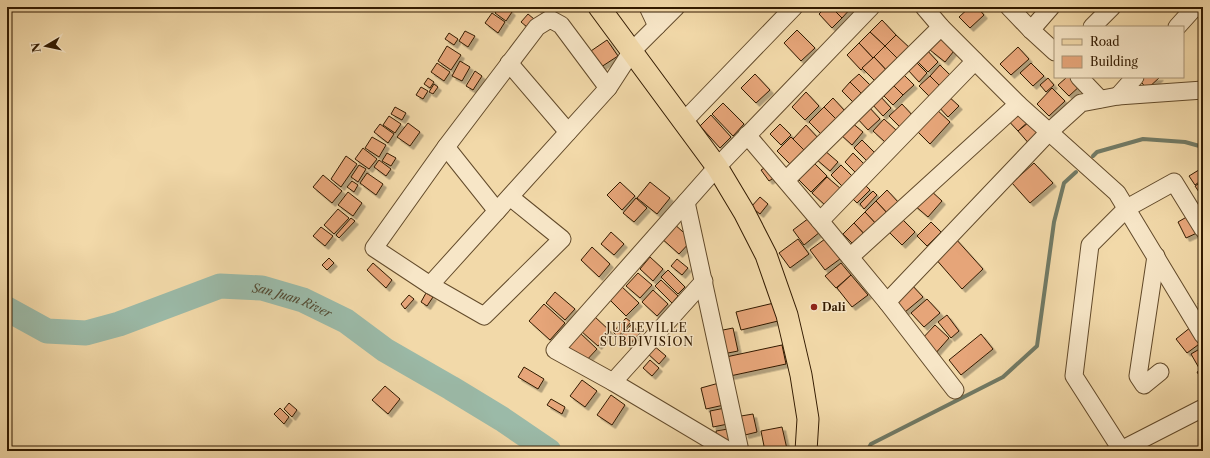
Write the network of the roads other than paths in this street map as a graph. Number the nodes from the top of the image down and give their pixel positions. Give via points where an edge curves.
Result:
1 (599, 7) edge
2 (648, 7) edge
3 (676, 7) edge
4 (794, 7) edge
5 (871, 7) edge
6 (924, 7) edge
7 (1010, 7) edge
8 (1051, 7) edge
9 (1112, 7) edge
10 (1195, 7) edge
11 (657, 26) junction
12 (1093, 26) edge
13 (1178, 26) edge
14 (941, 27) junction
15 (1031, 30) junction
16 (632, 51) junction
17 (1054, 51) edge
18 (975, 61) junction
19 (509, 63) junction
20 (1080, 78) edge
21 (1134, 78) edge
22 (608, 88) junction
23 (1203, 90) edge
24 (1118, 96) junction
25 (1100, 99) junction
26 (1018, 104) junction
27 (684, 121) junction
28 (568, 132) junction
29 (1049, 132) junction
30 (747, 135) junction
31 (446, 147) junction
32 (717, 167) junction
33 (786, 180) junction
34 (510, 197) junction
35 (686, 202) junction
36 (1127, 208) junction
37 (497, 211) junction
38 (820, 221) junction
39 (1203, 229) edge
40 (1156, 256) junction
41 (850, 257) junction
42 (704, 281) junction
43 (430, 284) junction
44 (887, 302) junction
45 (1203, 335) edge
46 (1160, 372) dead end
47 (613, 382) junction
48 (955, 390) dead end
49 (1203, 408) edge
50 (1122, 450) edge
51 (729, 451) edge
52 (740, 451) edge
53 (806, 451) edge

1 - 16 main road
2 - 11 street
3 - 11 street
4 - 27 street
5 - 30 street
6 - 14 street
7 - 15 street
8 - 15 street
9 - 12 street
10 - 13 street
11 - 16 street
14 - 18 street
14 - 33 street
15 - 17 street
16 - 22 street
16 - 27 main road
18 - 26 street
18 - 38 street
19 - 22 street via 537,27 550,19 561,25
19 - 28 street
19 - 31 street
20 - 25 street
21 - 24 street
22 - 28 street
23 - 24 street
24 - 25 street
25 - 29 street via 1081,103
26 - 29 street
26 - 41 street
27 - 32 main road
28 - 34 street
29 - 36 street via 1117,193
29 - 44 street
30 - 32 street
30 - 33 street
31 - 37 street
31 - 43 street via 374,248
32 - 35 street
32 - 53 main road via 766,254 787,315 808,418
33 - 38 street
34 - 37 street
34 - 43 street via 562,239 484,316
35 - 42 street
35 - 47 street via 555,350
36 - 39 street via 1174,182
36 - 40 street
36 - 50 street via 1090,245 1074,376
37 - 43 street
38 - 41 street
40 - 45 street
40 - 46 street via 1138,376 1144,385
41 - 44 street
42 - 47 street
42 - 52 street
44 - 48 street
47 - 51 street
49 - 50 street

